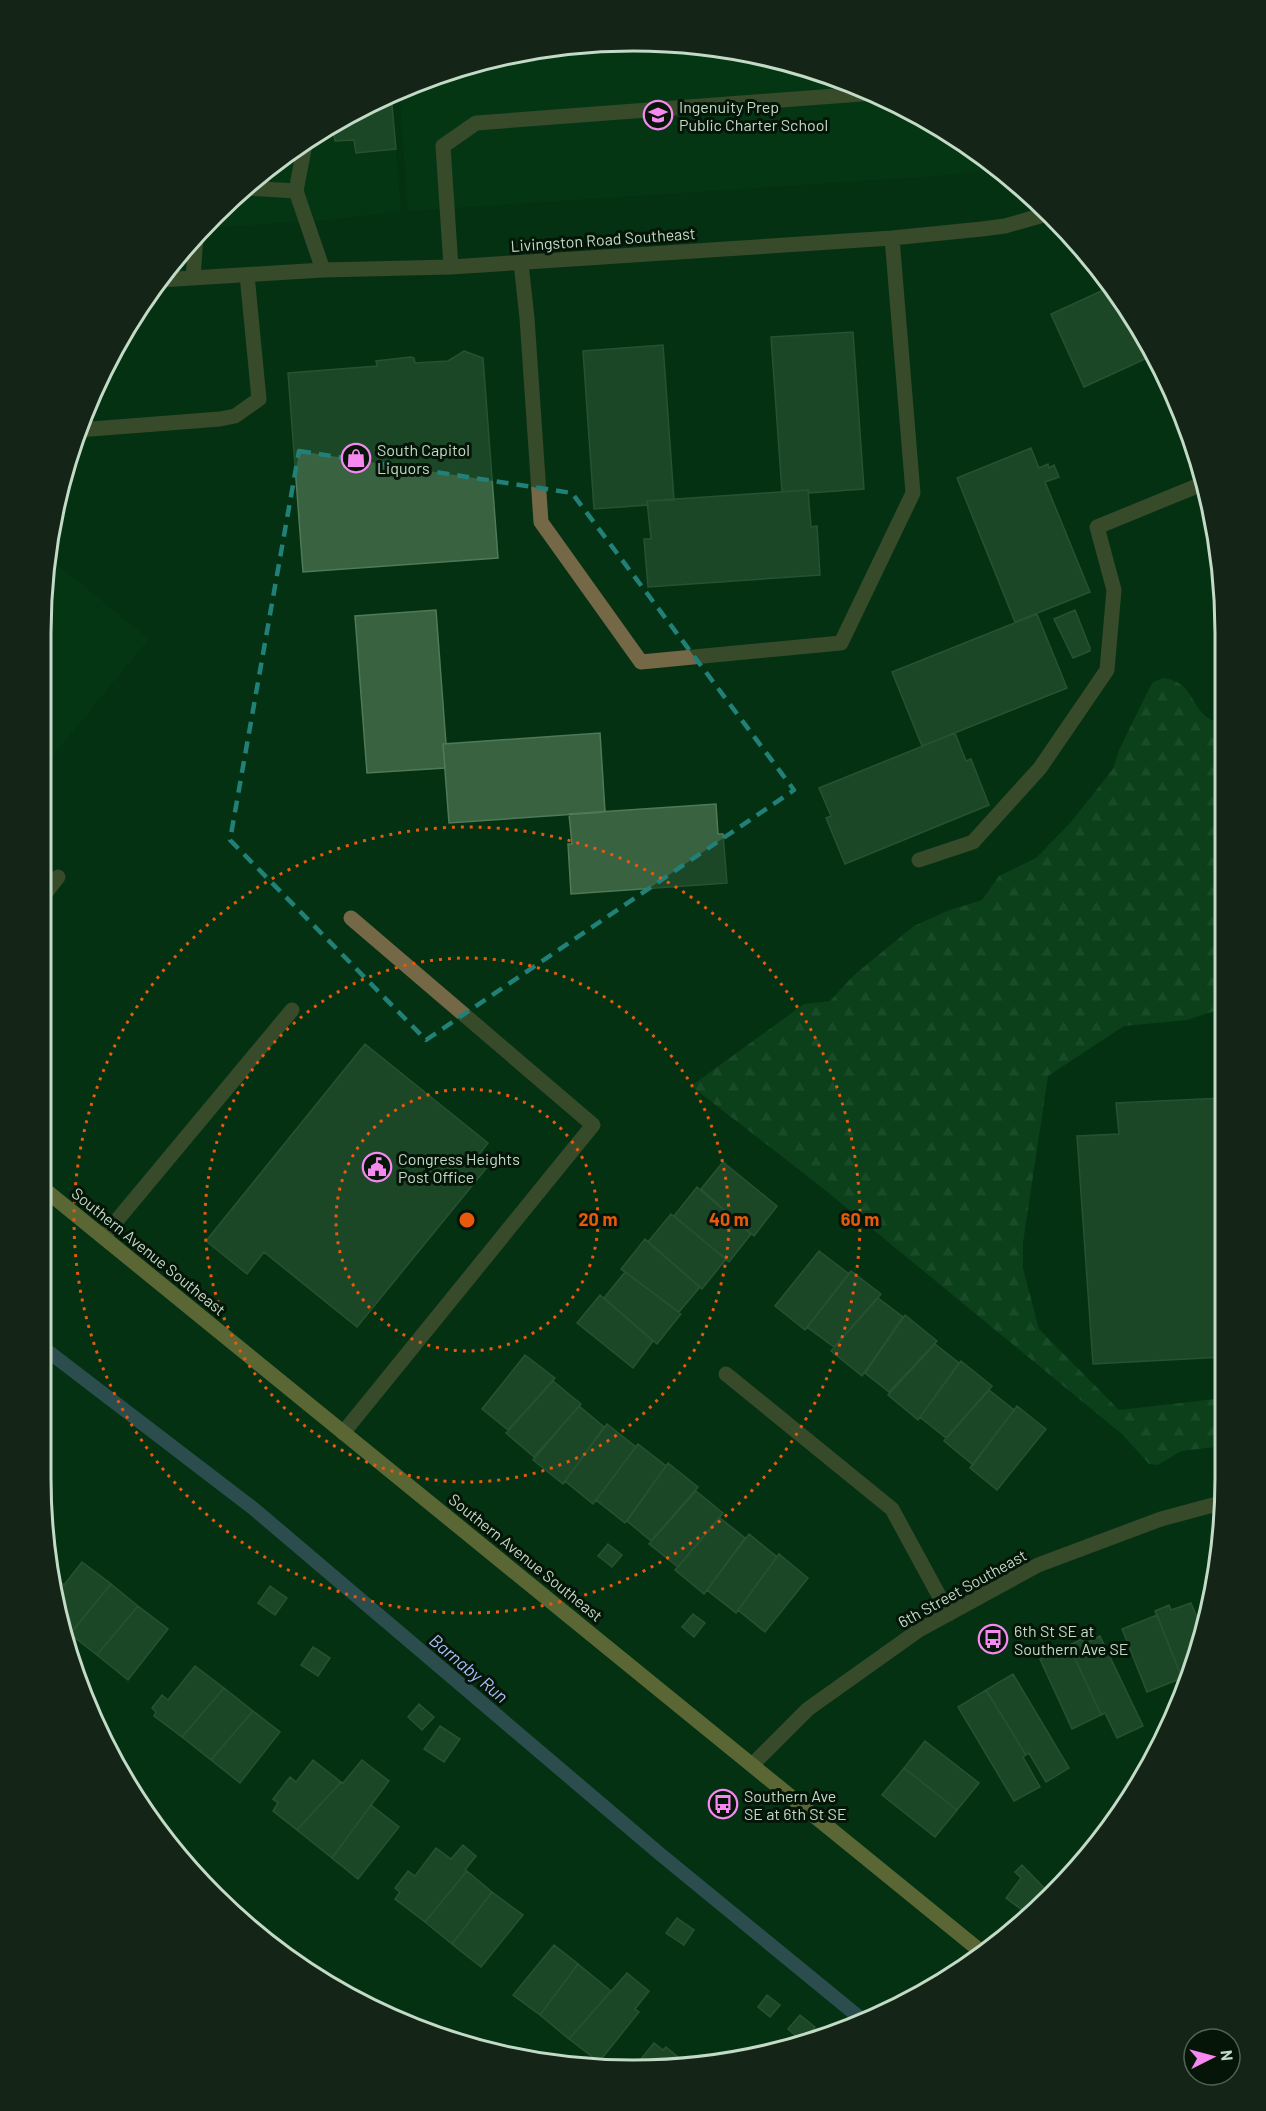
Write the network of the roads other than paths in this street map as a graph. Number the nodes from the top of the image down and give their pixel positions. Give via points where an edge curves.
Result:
1 (855, 94) edge
2 (303, 154) edge
3 (257, 189) edge
4 (296, 191) junction
5 (1040, 216) edge
6 (892, 238) junction
7 (195, 249) edge
8 (522, 263) junction
9 (451, 267) junction
10 (323, 270) junction
11 (247, 275) junction
12 (193, 278) junction
13 (171, 279) edge
14 (88, 429) edge
15 (1196, 486) edge
16 (919, 860) dead end
17 (58, 877) dead end
18 (51, 886) edge
19 (351, 918) dead end
20 (292, 1010) dead end
21 (51, 1195) edge
22 (104, 1237) junction
23 (726, 1374) dead end
24 (343, 1433) junction
25 (1214, 1505) edge
26 (949, 1614) junction
27 (752, 1765) junction
28 (976, 1948) edge

1 - 9 street via 476,123 443,147
2 - 4 street
3 - 4 street
4 - 10 street
5 - 6 street, Livingston Road Southeast via 1005,226
6 - 8 street, Livingston Road Southeast
6 - 8 street via 913,494 841,643 641,662 541,522
7 - 12 street
8 - 9 street, Livingston Road Southeast
9 - 10 street, Livingston Road Southeast
10 - 11 street, Livingston Road Southeast
11 - 12 street, Livingston Road Southeast
11 - 14 street via 259,399 235,416 220,419
12 - 13 street, Livingston Road Southeast
15 - 16 street via 1097,527 1114,590 1107,670 1040,768 973,842
17 - 18 street
19 - 24 street via 593,1125
20 - 22 street
21 - 22 main road, Southern Avenue Southeast
22 - 24 main road, Southern Avenue Southeast
23 - 26 street via 891,1509
24 - 27 main road, Southern Avenue Southeast
25 - 26 street, 6th Street Southeast via 1161,1519 1038,1565
26 - 27 street, 6th Street Southeast via 919,1630 808,1709
27 - 28 main road, Southern Avenue Southeast

